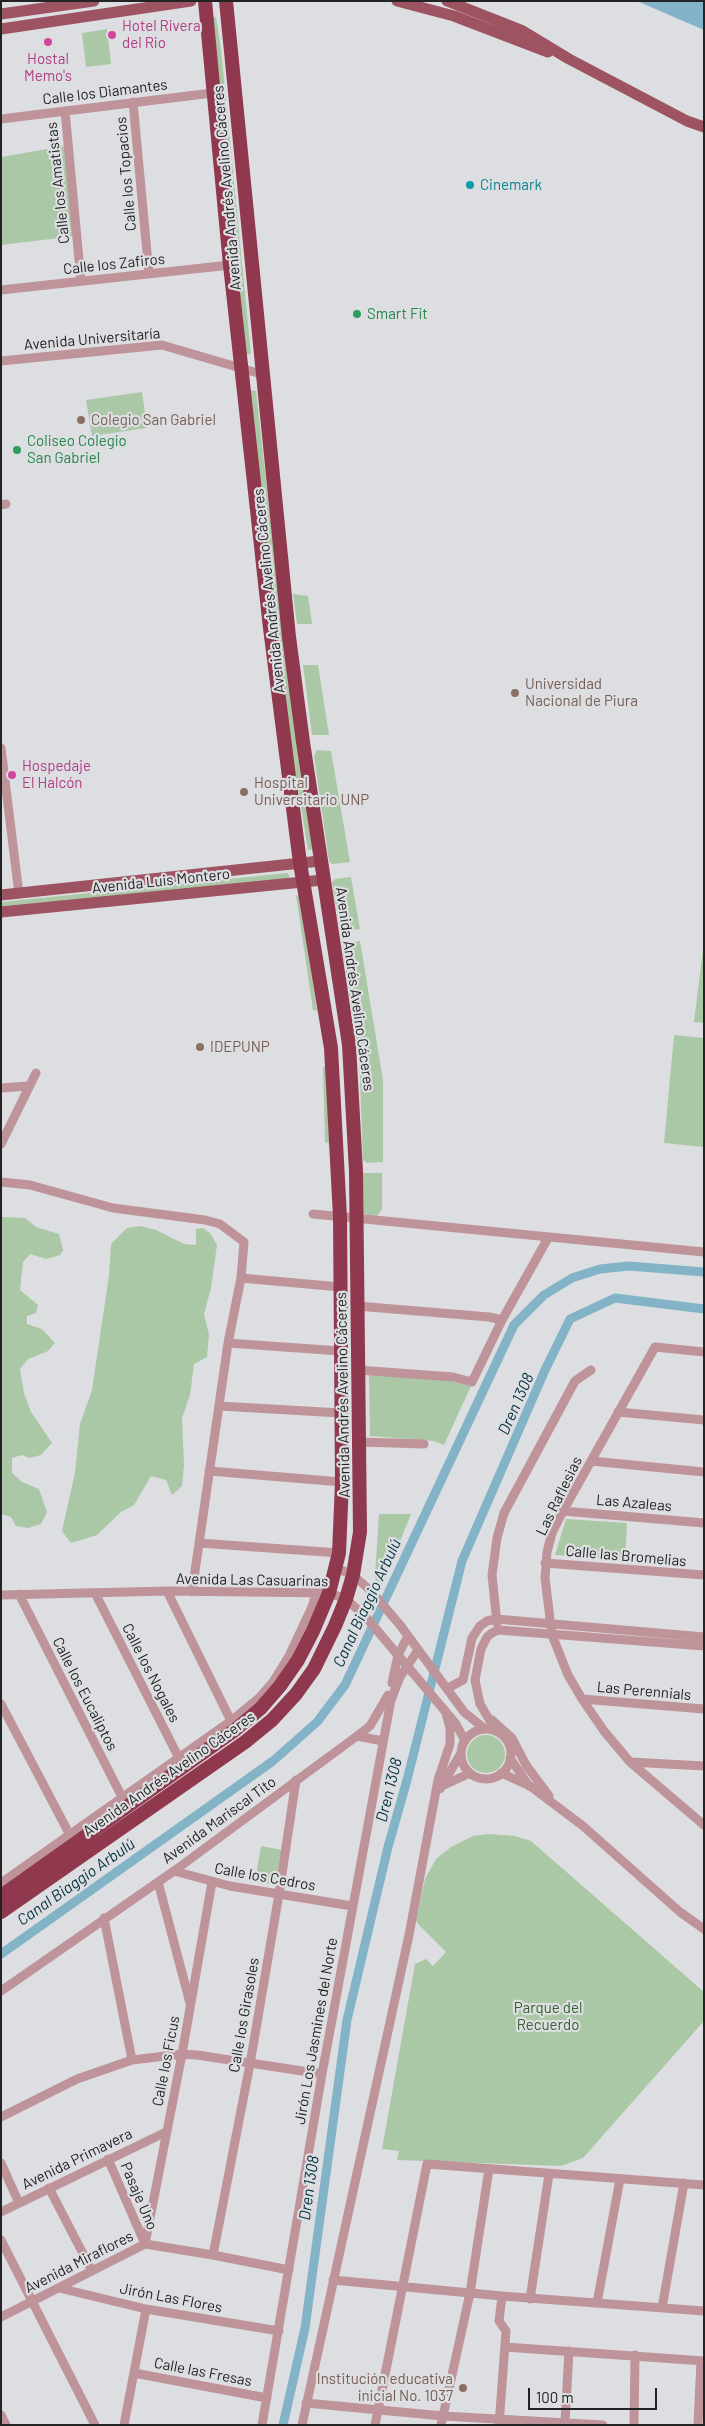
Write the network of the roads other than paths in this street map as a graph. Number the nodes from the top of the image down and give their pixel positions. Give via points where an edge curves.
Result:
1 (94, 1) edge
2 (191, 1) edge
3 (204, 1) edge
4 (226, 1) edge
5 (397, 1) edge
6 (447, 1) edge
7 (1, 14) edge
8 (1, 29) edge
9 (519, 36) junction
10 (212, 92) junction
11 (133, 102) junction
12 (65, 111) junction
13 (1, 119) edge
14 (704, 127) edge
15 (230, 265) junction
16 (149, 274) junction
17 (81, 281) junction
18 (1, 290) edge
19 (1, 361) edge
20 (241, 369) junction
21 (261, 374) junction
22 (1, 748) edge
23 (320, 861) junction
24 (300, 863) junction
25 (323, 880) junction
26 (304, 882) junction
27 (19, 894) junction
28 (1, 895) edge
29 (1, 912) edge
30 (36, 1073) dead end
31 (28, 1086) junction
32 (1, 1088) edge
33 (1, 1144) edge
34 (1, 1182) edge
35 (313, 1214) dead end
36 (340, 1217) junction
37 (357, 1220) junction
38 (548, 1238) junction
39 (704, 1252) edge
40 (242, 1278) junction
41 (340, 1287) junction
42 (357, 1306) junction
43 (502, 1320) junction
44 (228, 1343) junction
45 (340, 1351) junction
46 (704, 1352) edge
47 (358, 1370) junction
48 (590, 1370) dead end
49 (219, 1406) junction
50 (618, 1412) junction
51 (341, 1413) junction
52 (704, 1420) edge
53 (360, 1442) junction
54 (424, 1444) dead end
55 (591, 1461) junction
56 (210, 1471) junction
57 (704, 1472) edge
58 (342, 1482) junction
59 (562, 1511) junction
60 (704, 1523) edge
61 (199, 1543) junction
62 (339, 1553) junction
63 (545, 1563) junction
64 (336, 1568) junction
65 (353, 1575) junction
66 (704, 1576) edge
67 (167, 1591) junction
68 (192, 1592) junction
69 (95, 1593) junction
70 (322, 1593) junction
71 (19, 1594) junction
72 (1, 1595) edge
73 (346, 1599) junction
74 (496, 1619) junction
75 (550, 1624) junction
76 (498, 1630) junction
77 (552, 1634) junction
78 (408, 1636) junction
79 (704, 1637) edge
80 (704, 1646) edge
81 (420, 1652) junction
82 (398, 1655) junction
83 (408, 1667) junction
84 (446, 1686) junction
85 (582, 1699) junction
86 (1, 1704) edge
87 (704, 1709) edge
88 (248, 1713) junction
89 (446, 1713) junction
90 (485, 1715) junction
91 (233, 1725) junction
92 (262, 1729) junction
93 (485, 1729) junction
94 (496, 1731) junction
95 (357, 1736) junction
96 (383, 1741) junction
97 (465, 1741) junction
98 (461, 1753) junction
99 (510, 1758) junction
100 (181, 1762) junction
101 (630, 1762) junction
102 (704, 1766) edge
103 (470, 1773) junction
104 (501, 1773) junction
105 (296, 1780) junction
106 (530, 1786) junction
107 (440, 1788) junction
108 (124, 1802) junction
109 (558, 1807) junction
110 (704, 1824) edge
111 (72, 1839) junction
112 (174, 1871) junction
113 (158, 1882) junction
114 (212, 1882) junction
115 (1, 1883) edge
116 (280, 1894) junction
117 (1, 1896) edge
118 (352, 1906) junction
119 (1, 1912) edge
120 (104, 1918) junction
121 (704, 1930) edge
122 (1, 1991) edge
123 (190, 2006) junction
124 (182, 2054) junction
125 (132, 2060) junction
126 (250, 2064) junction
127 (322, 2074) junction
128 (1, 2117) edge
129 (166, 2132) junction
130 (108, 2159) junction
131 (1, 2162) edge
132 (489, 2169) junction
133 (549, 2174) junction
134 (620, 2179) junction
135 (684, 2183) junction
136 (704, 2185) edge
137 (49, 2188) junction
138 (18, 2204) junction
139 (1, 2212) edge
140 (1, 2240) edge
141 (145, 2244) junction
142 (213, 2254) junction
143 (289, 2270) junction
144 (92, 2271) junction
145 (334, 2280) junction
146 (402, 2286) junction
147 (59, 2288) junction
148 (470, 2293) junction
149 (502, 2296) junction
150 (530, 2298) junction
151 (33, 2301) junction
152 (597, 2303) junction
153 (662, 2308) junction
154 (146, 2309) junction
155 (704, 2311) edge
156 (1, 2317) edge
157 (279, 2330) junction
158 (505, 2347) junction
159 (569, 2351) junction
160 (635, 2355) junction
161 (702, 2361) edge
162 (134, 2373) junction
163 (267, 2398) junction
164 (306, 2403) junction
165 (378, 2410) junction
166 (1, 2415) edge
167 (442, 2420) edge
168 (500, 2421) edge
169 (567, 2423) edge
170 (6, 2425) edge
171 (95, 2425) edge
172 (124, 2425) edge
173 (262, 2425) edge
174 (302, 2425) edge
175 (375, 2425) edge
176 (603, 2425) edge
177 (634, 2425) edge
178 (698, 2425) edge

1 - 7 main road
2 - 8 main road
3 - 10 highway, Avenida Andrés Avelino Cáceres
4 - 21 highway, Avenida Andrés Avelino Cáceres
5 - 9 main road
6 - 9 main road
9 - 14 main road
10 - 11 street, Calle los Diamantes
10 - 15 highway, Avenida Andrés Avelino Cáceres
11 - 12 street, Calle los Diamantes
11 - 16 street, Calle los Topacios
12 - 13 street, Calle los Diamantes
12 - 17 street, Calle los Amatistas
15 - 16 street, Calle los Zafiros
15 - 20 highway, Avenida Andrés Avelino Cáceres
16 - 17 street, Calle los Zafiros
17 - 18 street, Calle los Zafiros
19 - 20 street, Avenida Universitaría via 162,345
20 - 21 street, Avenida Universitaría
20 - 24 highway, Avenida Andrés Avelino Cáceres
21 - 23 highway, Avenida Andrés Avelino Cáceres via 289,636
22 - 27 street
23 - 24 main road, Avenida Luis Montero
23 - 25 highway, Avenida Andrés Avelino Cáceres
24 - 26 highway, Avenida Andrés Avelino Cáceres
24 - 27 main road, Avenida Luis Montero
25 - 26 main road, Avenida Luis Montero
25 - 37 highway, Avenida Andrés Avelino Cáceres via 349,1045
26 - 29 main road, Avenida Luis Montero
26 - 36 highway, Avenida Andrés Avelino Cáceres via 331,1048
27 - 28 main road, Avenida Luis Montero
30 - 31 street
31 - 32 street
31 - 33 street
34 - 40 street via 30,1185 113,1208 220,1224 244,1242
35 - 36 street
36 - 37 street
36 - 41 highway, Avenida Andrés Avelino Cáceres
37 - 38 street
37 - 42 highway, Avenida Andrés Avelino Cáceres
38 - 39 street
38 - 43 street
40 - 41 street
40 - 44 street
41 - 45 highway, Avenida Andrés Avelino Cáceres
42 - 43 street
42 - 47 highway, Avenida Andrés Avelino Cáceres
43 - 47 street via 472,1382 453,1377
44 - 45 street
44 - 49 street
45 - 51 highway, Avenida Andrés Avelino Cáceres
46 - 50 street, Las Raflesias via 655,1347
47 - 53 highway, Avenida Andrés Avelino Cáceres
48 - 74 street via 575,1381 504,1513 492,1575
49 - 51 street
49 - 56 street
50 - 52 street
50 - 55 street, Las Raflesias
51 - 58 highway, Avenida Andrés Avelino Cáceres
53 - 54 street
53 - 65 highway, Avenida Andrés Avelino Cáceres via 361,1518
55 - 57 street
55 - 59 street, Las Raflesias
56 - 58 street
56 - 61 street
58 - 62 highway, Avenida Andrés Avelino Cáceres
59 - 60 street, Las Azaleas
59 - 63 street, Las Raflesias via 552,1533
61 - 62 street
61 - 68 street
62 - 64 highway, Avenida Andrés Avelino Cáceres
63 - 66 street, Calle las Bromelias
63 - 75 street, Las Raflesias
64 - 65 street, Avenida Las Casuarinas
64 - 70 highway, Avenida Andrés Avelino Cáceres
65 - 73 highway, Avenida Andrés Avelino Cáceres
65 - 78 street, Avenida Las Casuarinas via 371,1590
67 - 68 street, Avenida Las Casuarinas
67 - 69 street, Avenida Las Casuarinas
67 - 91 street
68 - 70 street, Avenida Las Casuarinas
69 - 71 street, Avenida Las Casuarinas
69 - 100 street, Calle los Nogales
70 - 73 street, Avenida Las Casuarinas
70 - 88 highway, Avenida Andrés Avelino Cáceres via 313,1631 298,1660 280,1686
71 - 72 street, Avenida Las Casuarinas
71 - 108 street, Calle los Eucaliptos
73 - 82 street, Avenida Las Casuarinas
73 - 92 highway, Avenida Andrés Avelino Cáceres via 314,1669 296,1694
74 - 75 street
74 - 76 street
74 - 84 street via 486,1621 476,1630 465,1675 456,1685
75 - 77 street, Las Raflesias
75 - 79 street
76 - 77 street
76 - 90 street via 487,1637 476,1669 477,1692
77 - 80 street
77 - 85 street, Las Raflesias
78 - 81 street, Avenida Las Casuarinas
78 - 82 street, Avenida Mariscal Tito
81 - 83 street, Jirón Los Jasmines del Norte
81 - 84 street, Avenida Las Casuarinas
82 - 83 street, Avenida Las Casuarinas
82 - 95 street, Avenida Mariscal Tito via 385,1703 370,1726
83 - 89 street, Avenida Las Casuarinas
83 - 96 street, Jirón Los Jasmines del Norte via 390,1700
84 - 93 street, Avenida Las Casuarinas via 464,1712
85 - 87 street, Las Perennials
85 - 101 street, Las Raflesias
86 - 111 street
88 - 91 highway, Avenida Andrés Avelino Cáceres
88 - 92 highway
89 - 97 street, Avenida Las Casuarinas
89 - 107 street via 450,1744 438,1780
90 - 94 street
90 - 109 street via 506,1730 526,1765
91 - 100 highway, Avenida Andrés Avelino Cáceres
92 - 119 highway, Avenida Andrés Avelino Cáceres
93 - 94 street
93 - 97 street via 474,1732
94 - 99 street via 507,1742
95 - 96 street
95 - 105 street, Avenida Mariscal Tito
96 - 118 street, Jirón Los Jasmines del Norte
97 - 98 street
98 - 103 street via 463,1764
98 - 107 street
99 - 104 street
99 - 106 street
100 - 108 highway, Avenida Andrés Avelino Cáceres
101 - 102 street
101 - 110 street, Las Raflesias
103 - 104 street via 486,1779
103 - 107 street
104 - 106 street
105 - 112 street, Avenida Mariscal Tito
105 - 116 street, Calle los Girasoles
106 - 109 street
107 - 145 street
108 - 111 highway, Avenida Andrés Avelino Cáceres
109 - 121 street
111 - 115 street, Avenida Andrés Avelino Cáceres
111 - 117 highway, Avenida Andrés Avelino Cáceres
112 - 113 street, Avenida Mariscal Tito
112 - 114 street, Calle los Cedros
113 - 120 street, Avenida Mariscal Tito
113 - 123 street
114 - 116 street, Calle los Cedros
114 - 123 street, Calle los Ficus
116 - 118 street, Calle los Cedros
116 - 126 street, Calle los Girasoles
118 - 127 street, Jirón Los Jasmines del Norte
120 - 122 street, Avenida Mariscal Tito
120 - 125 street
123 - 124 street, Calle los Ficus
124 - 125 street
124 - 126 street
124 - 129 street, Calle los Ficus
125 - 128 street via 77,2079
126 - 127 street
126 - 142 street, Calle los Girasoles
127 - 143 street, Jirón Los Jasmines del Norte
129 - 130 street, Avenida Primavera
129 - 141 street, Calle los Ficus
130 - 137 street, Avenida Primavera
130 - 141 street, Pasaje Uno
131 - 138 street
132 - 133 street
132 - 146 street via 427,2164
132 - 148 street
133 - 134 street
133 - 150 street
134 - 135 street
134 - 152 street
135 - 136 street
135 - 153 street
137 - 138 street, Avenida Primavera
137 - 144 street
138 - 139 street, Avenida Primavera
140 - 151 street
141 - 142 street, Avenida Miraflores
141 - 144 street, Avenida Miraflores
142 - 143 street, Avenida Miraflores
143 - 157 street, Jirón Los Jasmines del Norte
144 - 147 street, Avenida Miraflores
145 - 146 street
145 - 164 street
146 - 148 street
146 - 165 street
147 - 151 street, Avenida Miraflores
147 - 154 street, Jirón Las Flores
148 - 149 street
148 - 167 street
149 - 150 street
149 - 158 street via 499,2320 506,2330
150 - 152 street
151 - 156 street, Avenida Miraflores
151 - 171 street
152 - 153 street
153 - 155 street
154 - 157 street, Jirón Las Flores
154 - 162 street
157 - 163 street, Jirón Los Jasmines del Norte
158 - 159 street
158 - 168 street
159 - 160 street
159 - 169 street
160 - 161 street
160 - 177 street
161 - 178 street
162 - 163 street, Calle las Fresas
162 - 172 street
163 - 173 street, Jirón Los Jasmines del Norte
164 - 165 street
164 - 174 street
165 - 167 street
165 - 175 street
166 - 170 street
167 - 168 street
168 - 169 street
169 - 176 street

